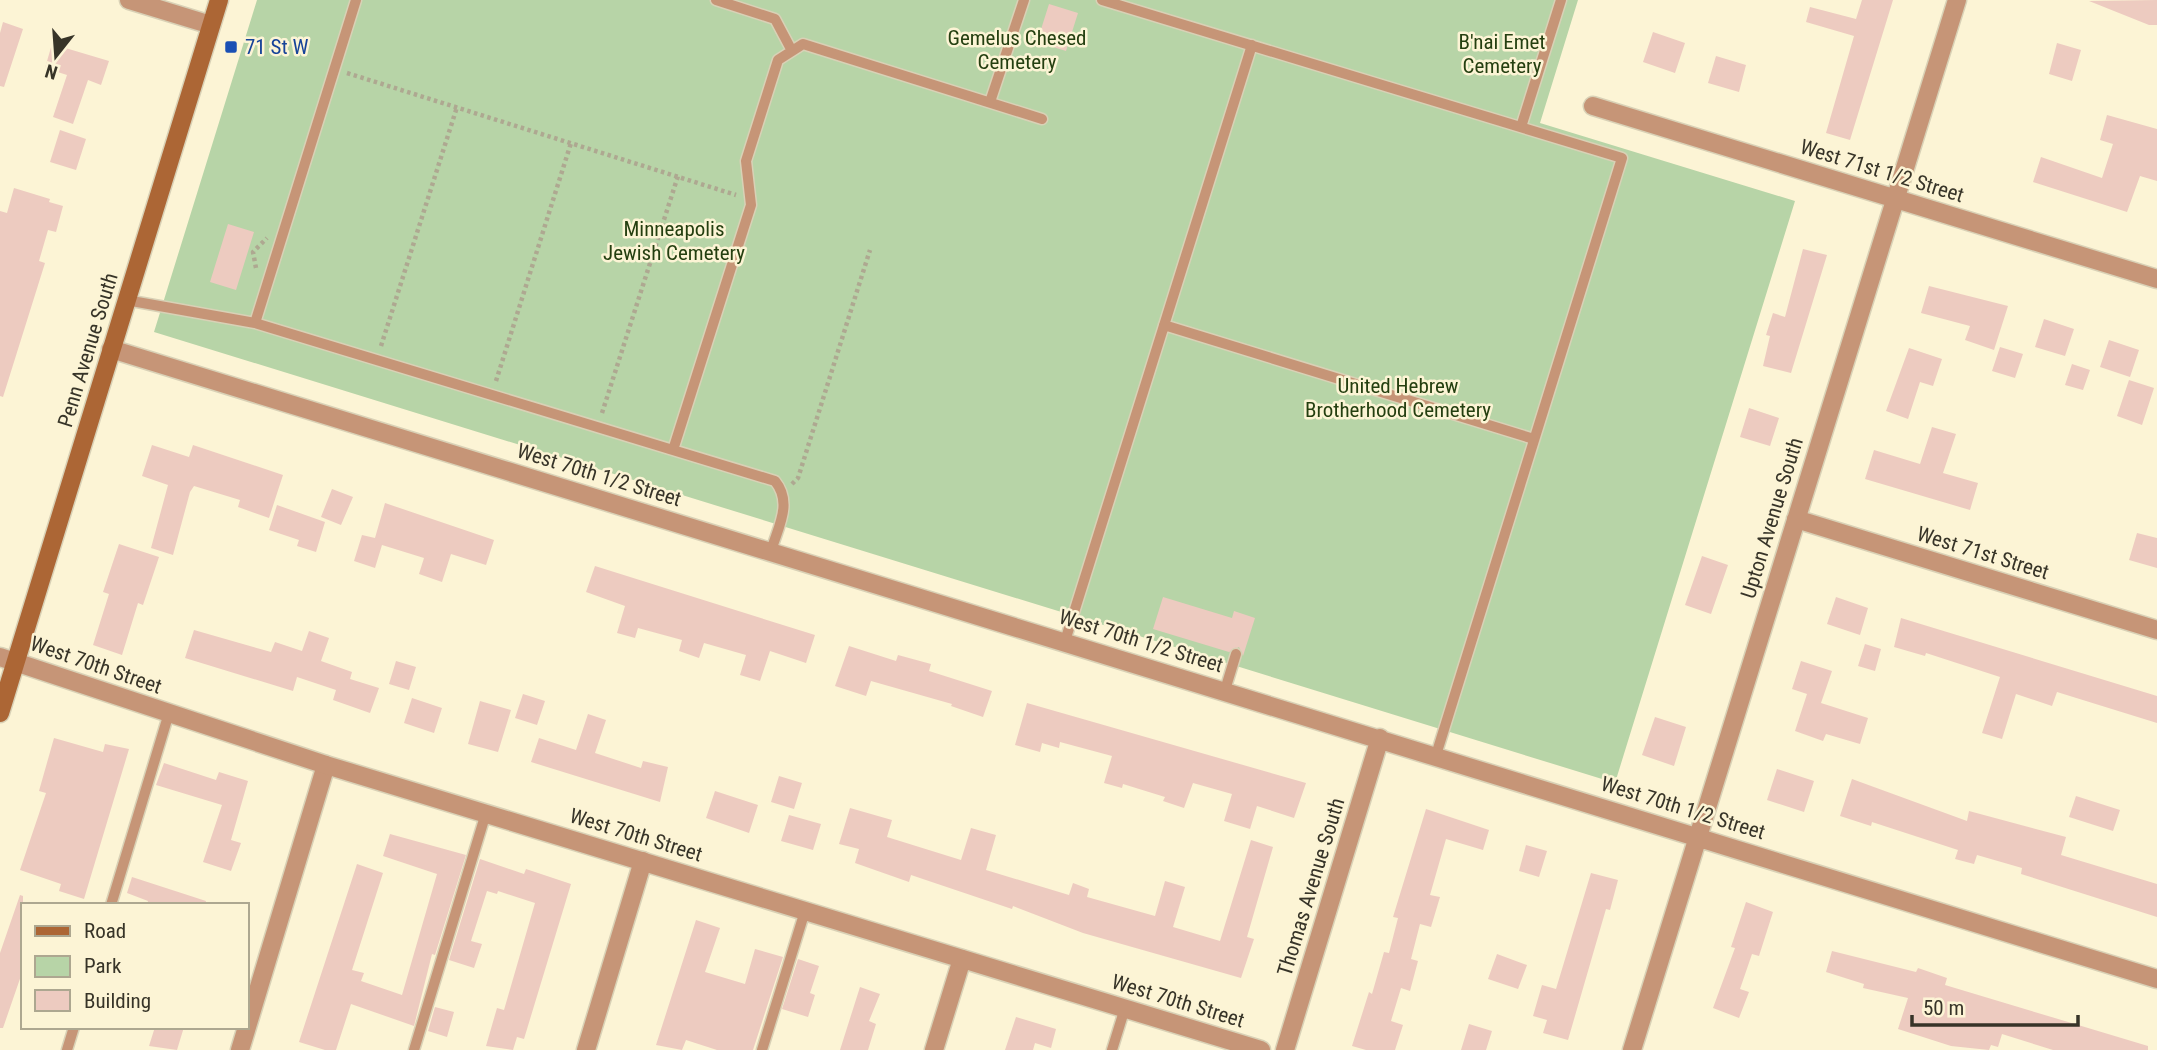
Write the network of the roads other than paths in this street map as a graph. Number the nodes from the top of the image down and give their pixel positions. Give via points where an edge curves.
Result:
1 (129, 0) edge
2 (219, 0) edge
3 (355, 0) edge
4 (716, 0) edge
5 (1024, 0) edge
6 (1561, 0) edge
7 (1957, 0) edge
8 (1106, 1) edge
9 (211, 25) junction
10 (1252, 46) junction
11 (792, 51) junction
12 (990, 102) junction
13 (1593, 106) dead end
14 (1042, 119) dead end
15 (1521, 127) junction
16 (1896, 199) junction
17 (2157, 279) edge
18 (127, 300) junction
19 (256, 323) junction
20 (1164, 326) junction
21 (111, 349) junction
22 (1534, 439) junction
23 (673, 450) junction
24 (1796, 519) junction
25 (771, 551) junction
26 (2157, 630) edge
27 (1065, 641) junction
28 (1237, 654) dead end
29 (8, 659) edge
30 (1226, 690) junction
31 (0, 713) edge
32 (169, 713) junction
33 (1380, 738) junction
34 (1436, 755) junction
35 (326, 765) junction
36 (486, 813) junction
37 (1698, 836) junction
38 (643, 861) junction
39 (112, 903) edge
40 (805, 911) junction
41 (962, 959) junction
42 (2157, 979) edge
43 (1125, 1008) junction
44 (248, 1023) edge
45 (73, 1029) edge
46 (246, 1029) edge
47 (67, 1050) edge
48 (240, 1050) edge
49 (414, 1050) edge
50 (586, 1050) edge
51 (762, 1050) edge
52 (934, 1050) edge
53 (1112, 1050) edge
54 (1261, 1050) edge
55 (1285, 1050) edge
56 (1632, 1050) edge

1 - 9 street
2 - 9 main road, Penn Avenue South
3 - 19 lane
4 - 11 lane via 775,19
5 - 12 lane
6 - 15 lane
7 - 16 street, Upton Avenue South
8 - 10 lane
9 - 18 main road, Penn Avenue South
10 - 15 lane
10 - 20 lane
11 - 12 lane via 803,44
11 - 23 lane via 778,60 746,162 751,205
12 - 14 lane
13 - 16 street, West 71st 1/2 Street
15 - 22 lane via 1622,158
16 - 17 street, West 71st 1/2 Street
16 - 24 street, Upton Avenue South
18 - 19 lane
18 - 21 main road, Penn Avenue South
19 - 23 lane
20 - 22 lane
20 - 27 lane
21 - 25 street, West 70th 1/2 Street
21 - 29 main road, Penn Avenue South
22 - 34 lane
23 - 25 lane via 775,481 784,491 786,503
24 - 26 street, West 71st Street
24 - 37 street, Upton Avenue South
25 - 27 street, West 70th 1/2 Street
27 - 30 street, West 70th 1/2 Street
28 - 30 lane
29 - 31 main road, Penn Avenue South
29 - 32 street, West 70th Street
30 - 33 street, West 70th 1/2 Street
32 - 35 street, West 70th Street
32 - 39 lane
33 - 34 street, West 70th 1/2 Street
33 - 55 street, Thomas Avenue South
34 - 37 street, West 70th 1/2 Street
35 - 36 street, West 70th Street
35 - 44 street
36 - 38 street, West 70th Street
36 - 49 lane
37 - 42 street, West 70th 1/2 Street
37 - 56 street, Upton Avenue South
38 - 40 street, West 70th Street
38 - 50 street
40 - 41 street, West 70th Street
40 - 51 lane
41 - 43 street, West 70th Street
41 - 52 street
43 - 53 lane
43 - 54 street, West 70th Street
45 - 47 lane
46 - 48 street

